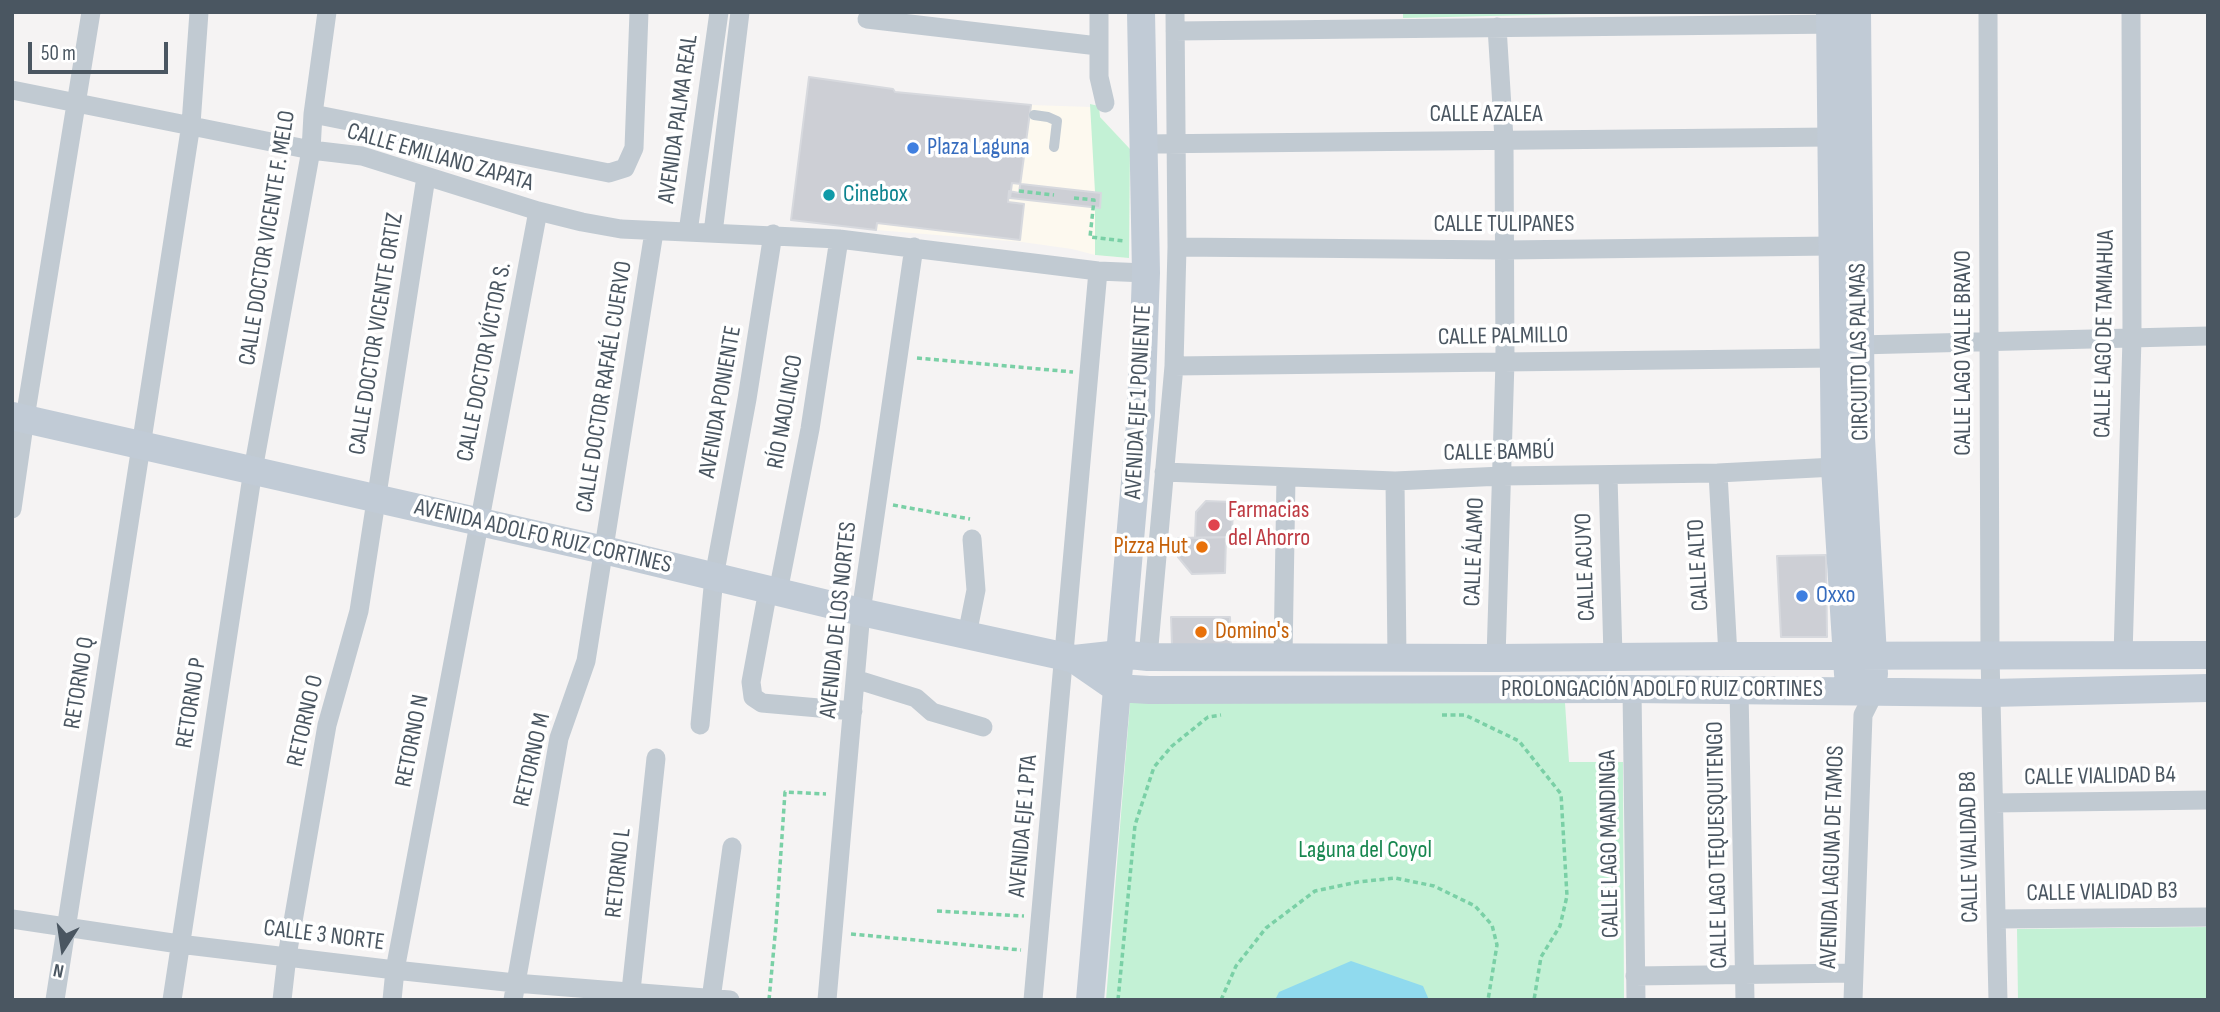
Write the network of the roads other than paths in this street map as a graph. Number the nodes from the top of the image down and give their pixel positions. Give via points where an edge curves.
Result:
1 (91, 12) edge
2 (199, 12) edge
3 (327, 12) edge
4 (639, 12) edge
5 (719, 12) edge
6 (740, 12) edge
7 (1099, 12) edge
8 (1140, 12) edge
9 (1988, 12) edge
10 (2131, 12) edge
11 (1844, 18) edge
12 (867, 19) dead end
13 (1611, 19) edge
14 (1395, 20) edge
15 (1175, 22) edge
16 (1497, 27) junction
17 (1098, 46) junction
18 (12, 90) edge
19 (1105, 103) dead end
20 (77, 104) junction
21 (313, 114) junction
22 (1034, 115) dead end
23 (191, 124) junction
24 (1831, 137) junction
25 (1504, 139) junction
26 (1174, 143) junction
27 (1142, 144) junction
28 (1054, 147) dead end
29 (311, 150) junction
30 (426, 177) junction
31 (538, 211) junction
32 (654, 232) junction
33 (688, 232) junction
34 (713, 233) junction
35 (773, 234) junction
36 (839, 239) junction
37 (1832, 246) junction
38 (914, 247) junction
39 (1177, 247) junction
40 (1505, 250) junction
41 (1098, 271) junction
42 (1146, 273) junction
43 (2208, 336) edge
44 (2132, 338) junction
45 (1989, 340) junction
46 (1859, 345) junction
47 (1833, 358) junction
48 (1505, 361) junction
49 (1174, 366) junction
50 (19, 417) edge
51 (141, 446) junction
52 (1835, 467) junction
53 (253, 470) junction
54 (1164, 472) junction
55 (1718, 473) junction
56 (1502, 476) junction
57 (1608, 476) junction
58 (1286, 477) junction
59 (1395, 481) junction
60 (376, 499) junction
61 (12, 509) edge
62 (480, 522) junction
63 (971, 529) road end
64 (604, 550) junction
65 (714, 577) junction
66 (773, 591) junction
67 (861, 612) junction
68 (967, 635) junction
69 (1119, 654) junction
70 (1990, 655) junction
71 (2208, 655) edge
72 (1614, 656) junction
73 (1728, 656) junction
74 (1846, 656) junction
75 (1874, 656) junction
76 (2123, 656) junction
77 (1148, 657) junction
78 (1291, 657) junction
79 (1068, 658) junction
80 (1397, 658) junction
81 (1483, 658) junction
82 (855, 678) junction
83 (1116, 688) junction
84 (2208, 688) edge
85 (1471, 689) junction
86 (1632, 689) junction
87 (1301, 690) junction
88 (1739, 690) junction
89 (1991, 693) junction
90 (1863, 699) junction
91 (853, 711) junction
92 (700, 724) dead end
93 (983, 727) dead end
94 (656, 758) dead end
95 (2208, 800) edge
96 (1994, 803) junction
97 (732, 848) dead end
98 (2208, 917) edge
99 (12, 919) edge
100 (1997, 919) junction
101 (66, 928) junction
102 (179, 944) junction
103 (287, 956) junction
104 (395, 970) junction
105 (1745, 973) junction
106 (1853, 973) junction
107 (1635, 976) junction
108 (514, 991) edge
109 (631, 996) edge
110 (711, 999) edge
111 (55, 1000) edge
112 (172, 1000) edge
113 (282, 1000) edge
114 (392, 1000) edge
115 (827, 1000) edge
116 (1033, 1000) edge
117 (1090, 1000) edge
118 (1636, 1000) edge
119 (1745, 1000) edge
120 (1853, 1000) edge
121 (1998, 1000) edge

1 - 20 street
2 - 23 street, RETORNO Q
3 - 21 street, CALLE DOCTOR VICENTE F. MELO
4 - 21 street via 634,148 625,168 609,173
5 - 33 street, AVENIDA PALMA REAL
6 - 34 street
7 - 17 street
8 - 27 street, AVENIDA EJE 1 PONIENTE
9 - 45 street, CALLE LAGO VALLE BRAVO
10 - 44 street, CALLE LAGO DE TAMIAHUA
11 - 13 street
11 - 24 street, CIRCUITO LAS PALMAS
11 - 46 street, CIRCUITO LAS PALMAS
12 - 17 street
13 - 16 street
14 - 15 street
14 - 16 street
15 - 26 street, AVENIDA EJE 1 PONIENTE
16 - 25 street, CALLE ÁLAMO
17 - 19 street
18 - 20 street, CALLE EMILIANO ZAPATA
20 - 23 street, CALLE EMILIANO ZAPATA
20 - 50 street
21 - 29 street, CALLE DOCTOR VICENTE F. MELO
22 - 28 lane via 1057,121
23 - 29 street, CALLE EMILIANO ZAPATA
23 - 51 street, RETORNO Q
24 - 25 street, CALLE AZALEA
24 - 37 street, CIRCUITO LAS PALMAS
25 - 26 street, CALLE AZALEA
25 - 40 street, CALLE ÁLAMO
26 - 27 street, CALLE AZALEA
26 - 39 street, AVENIDA EJE 1 PONIENTE
27 - 42 street, AVENIDA EJE 1 PONIENTE
29 - 30 street, CALLE EMILIANO ZAPATA via 362,156
29 - 53 street, CALLE DOCTOR VICENTE F. MELO
30 - 31 street, CALLE EMILIANO ZAPATA
30 - 60 street, CALLE DOCTOR VICENTE ORTIZ
31 - 32 street, CALLE EMILIANO ZAPATA
31 - 62 street, CALLE DOCTOR VÍCTOR S.
32 - 33 street, CALLE EMILIANO ZAPATA
32 - 64 street, CALLE DOCTOR RAFAÉL CUERVO
33 - 34 street, CALLE EMILIANO ZAPATA
34 - 35 street, CALLE EMILIANO ZAPATA
35 - 36 street, CALLE EMILIANO ZAPATA
35 - 65 street, AVENIDA PONIENTE
36 - 38 street, CALLE EMILIANO ZAPATA
36 - 66 street, RÍO NAOLINCO via 810,429
37 - 40 street, CALLE TULIPANES
37 - 47 street, CIRCUITO LAS PALMAS
38 - 41 street, CALLE EMILIANO ZAPATA
38 - 67 street, AVENIDA DE LOS NORTES
39 - 40 street, CALLE TULIPANES
39 - 49 street, AVENIDA EJE 1 PONIENTE
40 - 48 street, CALLE ÁLAMO
41 - 42 street, CALLE EMILIANO ZAPATA
41 - 79 street, AVENIDA EJE 1 PTA
42 - 69 street, AVENIDA EJE 1 PONIENTE via 1141,413
43 - 44 street
44 - 45 street
44 - 76 street, CALLE LAGO DE TAMIAHUA
45 - 46 street
45 - 70 street, CALLE LAGO VALLE BRAVO
46 - 75 street, CIRCUITO LAS PALMAS
47 - 48 street, CALLE PALMILLO
47 - 52 street, CIRCUITO LAS PALMAS
48 - 49 street, CALLE PALMILLO
48 - 56 street, CALLE ÁLAMO
49 - 54 street, AVENIDA EJE 1 PONIENTE
50 - 51 street, AVENIDA ADOLFO RUIZ CORTINES
50 - 61 street
51 - 53 street, AVENIDA ADOLFO RUIZ CORTINES
51 - 101 street, RETORNO Q
52 - 55 street, CALLE BAMBÚ
52 - 74 street, CIRCUITO LAS PALMAS
53 - 60 street, AVENIDA ADOLFO RUIZ CORTINES
53 - 102 street, RETORNO P
54 - 58 street, CALLE BAMBÚ
54 - 77 street, AVENIDA EJE 1 PONIENTE
55 - 57 street, CALLE BAMBÚ
55 - 73 street, CALLE ALTO
56 - 57 street, CALLE BAMBÚ
56 - 59 street, CALLE BAMBÚ
56 - 81 street, CALLE ÁLAMO
57 - 72 street, CALLE ACUYO
58 - 59 street, CALLE BAMBÚ
58 - 78 street
59 - 80 street
60 - 62 street, AVENIDA ADOLFO RUIZ CORTINES
60 - 103 street, RETORNO O via 359,611 327,725
62 - 64 street, AVENIDA ADOLFO RUIZ CORTINES
62 - 104 street, RETORNO N
63 - 68 street via 976,590
64 - 65 street, AVENIDA ADOLFO RUIZ CORTINES
64 - 108 street, RETORNO M via 586,662 559,738
65 - 66 street, AVENIDA ADOLFO RUIZ CORTINES
65 - 92 street
66 - 67 street, AVENIDA ADOLFO RUIZ CORTINES
66 - 91 street, RÍO NAOLINCO via 751,682 753,696 762,703
67 - 68 street, AVENIDA ADOLFO RUIZ CORTINES
67 - 82 street, AVENIDA DE LOS NORTES
68 - 79 street, AVENIDA ADOLFO RUIZ CORTINES
69 - 77 street, PROLONGACIÓN ADOLFO RUIZ CORTINES
69 - 79 street, AVENIDA ADOLFO RUIZ CORTINES
69 - 83 street, AVENIDA EJE 1 PONIENTE
70 - 75 street, PROLONGACIÓN ADOLFO RUIZ CORTINES
70 - 76 street, PROLONGACIÓN ADOLFO RUIZ CORTINES
70 - 89 street, CALLE LAGO VALLE BRAVO
71 - 76 street, PROLONGACIÓN ADOLFO RUIZ CORTINES
72 - 73 street, PROLONGACIÓN ADOLFO RUIZ CORTINES
72 - 81 street, PROLONGACIÓN ADOLFO RUIZ CORTINES
73 - 74 street, PROLONGACIÓN ADOLFO RUIZ CORTINES
74 - 75 street, PROLONGACIÓN ADOLFO RUIZ CORTINES
74 - 90 street, CIRCUITO LAS PALMAS
75 - 90 street, CIRCUITO LAS PALMAS
77 - 78 street, PROLONGACIÓN ADOLFO RUIZ CORTINES
78 - 80 street, PROLONGACIÓN ADOLFO RUIZ CORTINES
78 - 87 street
79 - 83 street, AVENIDA ADOLFO RUIZ CORTINES
79 - 116 street, AVENIDA EJE 1 PTA
80 - 81 street, PROLONGACIÓN ADOLFO RUIZ CORTINES
81 - 85 street
82 - 91 street, AVENIDA DE LOS NORTES
82 - 93 street via 916,698 932,712
83 - 87 street, PROLONGACIÓN ADOLFO RUIZ CORTINES
83 - 117 street, AVENIDA EJE 1 PONIENTE
84 - 89 street, PROLONGACIÓN ADOLFO RUIZ CORTINES
85 - 86 street, PROLONGACIÓN ADOLFO RUIZ CORTINES
85 - 87 street, PROLONGACIÓN ADOLFO RUIZ CORTINES
86 - 88 street, PROLONGACIÓN ADOLFO RUIZ CORTINES
86 - 107 street, CALLE LAGO MANDINGA
88 - 90 street, PROLONGACIÓN ADOLFO RUIZ CORTINES
88 - 105 street, CALLE LAGO TEQUESQUITENGO
89 - 90 street, PROLONGACIÓN ADOLFO RUIZ CORTINES
89 - 96 street, CALLE VIALIDAD B8
90 - 106 street, AVENIDA LAGUNA DE TAMOS
91 - 115 street, AVENIDA DE LOS NORTES
94 - 109 street, RETORNO L
95 - 96 street, CALLE VIALIDAD B4
96 - 100 street, CALLE VIALIDAD B8
97 - 110 street
98 - 100 street, CALLE VIALIDAD B3
99 - 101 street, CALLE 3 NORTE
100 - 121 street, CALLE VIALIDAD B8
101 - 102 street, CALLE 3 NORTE
101 - 111 street, RETORNO Q
102 - 103 street, CALLE 3 NORTE
102 - 112 street, RETORNO P
103 - 104 street, CALLE 3 NORTE
103 - 113 street, RETORNO O
104 - 108 street, CALLE 3 NORTE
104 - 114 street, RETORNO N
105 - 106 street
105 - 107 street
105 - 119 street, CALLE LAGO TEQUESQUITENGO
106 - 120 street, AVENIDA LAGUNA DE TAMOS
107 - 118 street, CALLE LAGO MANDINGA
108 - 109 street, CALLE 3 NORTE
109 - 110 street, CALLE 3 NORTE

